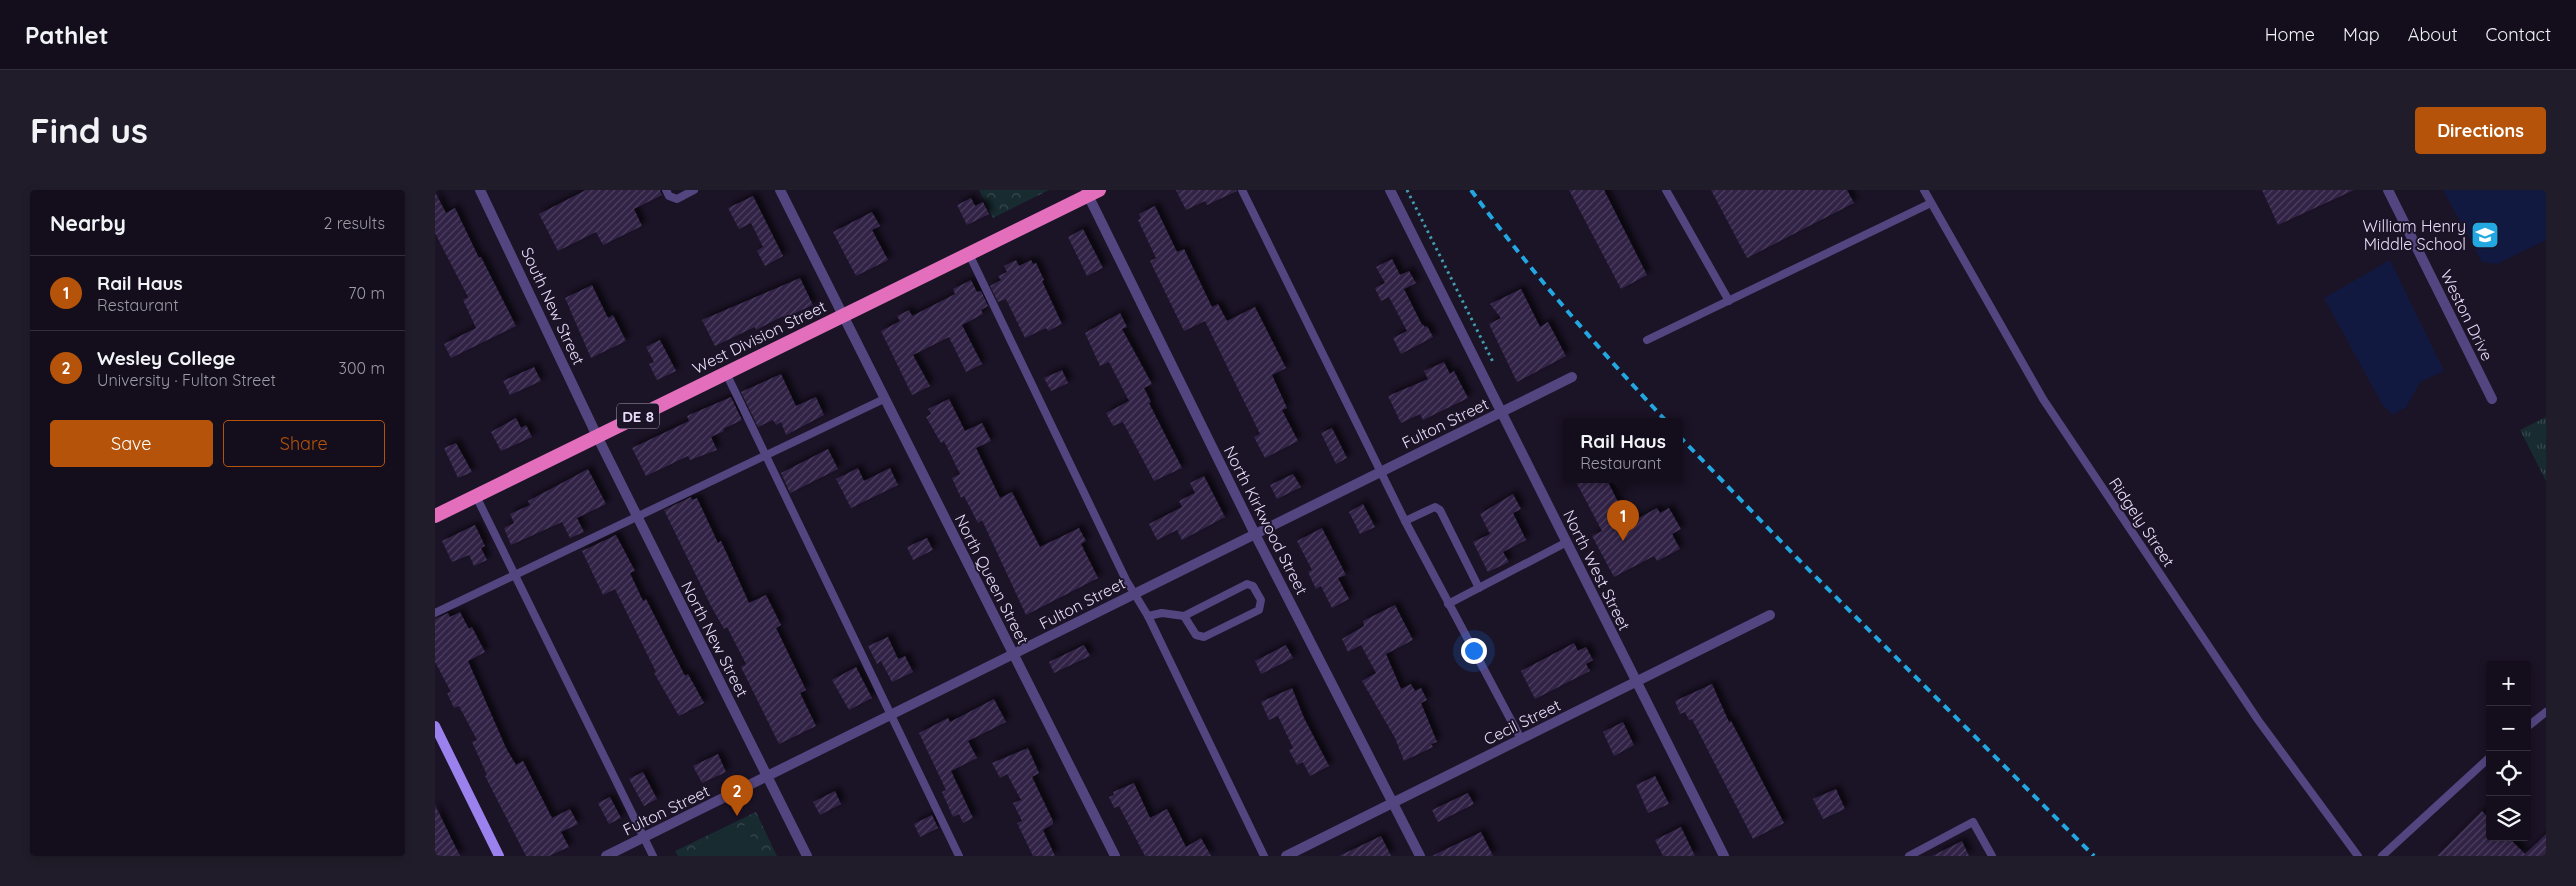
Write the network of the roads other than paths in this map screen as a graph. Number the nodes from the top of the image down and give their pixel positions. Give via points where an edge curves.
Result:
1 (480, 190) edge
2 (666, 190) edge
3 (694, 190) edge
4 (780, 190) edge
5 (1242, 190) edge
6 (1390, 190) edge
7 (1666, 190) edge
8 (1924, 190) edge
9 (2388, 190) edge
10 (1091, 192) edge
11 (1931, 204) junction
12 (969, 254) junction
13 (1729, 301) junction
14 (841, 316) junction
15 (1647, 340) dead end
16 (726, 373) junction
17 (1572, 377) dead end
18 (884, 399) junction
19 (2492, 399) dead end
20 (1502, 411) junction
21 (597, 436) junction
22 (765, 456) junction
23 (1381, 472) junction
24 (476, 496) junction
25 (435, 516) edge
26 (637, 517) junction
27 (1405, 521) junction
28 (1255, 534) junction
29 (1567, 542) junction
30 (514, 576) junction
31 (1479, 588) junction
32 (1134, 594) junction
33 (1448, 604) junction
34 (435, 614) edge
35 (1770, 615) dead end
36 (1148, 616) junction
37 (1185, 616) junction
38 (1013, 654) junction
39 (1636, 682) junction
40 (2546, 712) edge
41 (889, 716) junction
42 (2531, 724) edge
43 (435, 726) edge
44 (1521, 739) junction
45 (2486, 761) edge
46 (767, 776) junction
47 (1393, 803) junction
48 (644, 837) junction
49 (499, 856) edge
50 (606, 856) edge
51 (653, 856) edge
52 (807, 856) edge
53 (959, 856) edge
54 (1115, 856) edge
55 (1264, 856) edge
56 (1287, 856) edge
57 (1420, 856) edge
58 (1724, 856) edge
59 (1909, 856) edge
60 (1992, 856) edge
61 (2358, 856) edge
62 (2382, 856) edge

1 - 21 street, South New Street
2 - 3 lane via 669,196 677,199
4 - 14 street, North Queen Street
5 - 23 lane
6 - 20 street, North West Street
7 - 13 lane
8 - 11 lane, Ridgely Street
9 - 19 street, Weston Drive
10 - 12 highway, West Division Street / DE 8
10 - 28 street, North Kirkwood Street
11 - 13 lane
11 - 61 lane, Ridgely Street via 2043,398 2258,720
12 - 14 highway, West Division Street / DE 8
12 - 32 lane
13 - 15 lane
14 - 16 highway, West Division Street / DE 8
14 - 18 street, North Queen Street
16 - 21 highway, West Division Street / DE 8
16 - 22 lane
17 - 20 street, Fulton Street
18 - 22 lane
18 - 38 street, North Queen Street
20 - 23 street, Fulton Street
20 - 29 street, North West Street
21 - 24 highway, West Division Street / DE 8
21 - 26 street, North New Street
22 - 26 lane
22 - 41 lane
23 - 27 lane
23 - 28 street, Fulton Street
24 - 25 highway, West Division Street / DE 8
24 - 30 lane
26 - 30 lane
26 - 46 street, North New Street
27 - 31 lane via 1435,507 1440,510
27 - 33 lane
28 - 32 street, Fulton Street
28 - 47 street, North Kirkwood Street
29 - 31 lane
29 - 39 street, North West Street
30 - 34 lane
30 - 48 lane
31 - 33 lane
32 - 36 lane
32 - 38 street, Fulton Street
33 - 44 lane
35 - 39 street, Cecil Street
36 - 37 lane via 1162,613
36 - 55 lane
37 - 37 lane via 1196,635 1203,638 1259,610 1261,600 1253,586 1247,584
38 - 41 street, Fulton Street
38 - 54 street, North Queen Street
39 - 44 street, Cecil Street
39 - 58 street, North West Street
40 - 42 lane
41 - 46 street, Fulton Street
41 - 53 lane
43 - 49 main road
44 - 47 street, Cecil Street
45 - 62 lane
46 - 48 street, Fulton Street
46 - 52 street, North New Street
47 - 56 street, Cecil Street
47 - 57 street, North Kirkwood Street
48 - 50 street, Fulton Street
48 - 51 lane
59 - 60 lane via 1973,822

